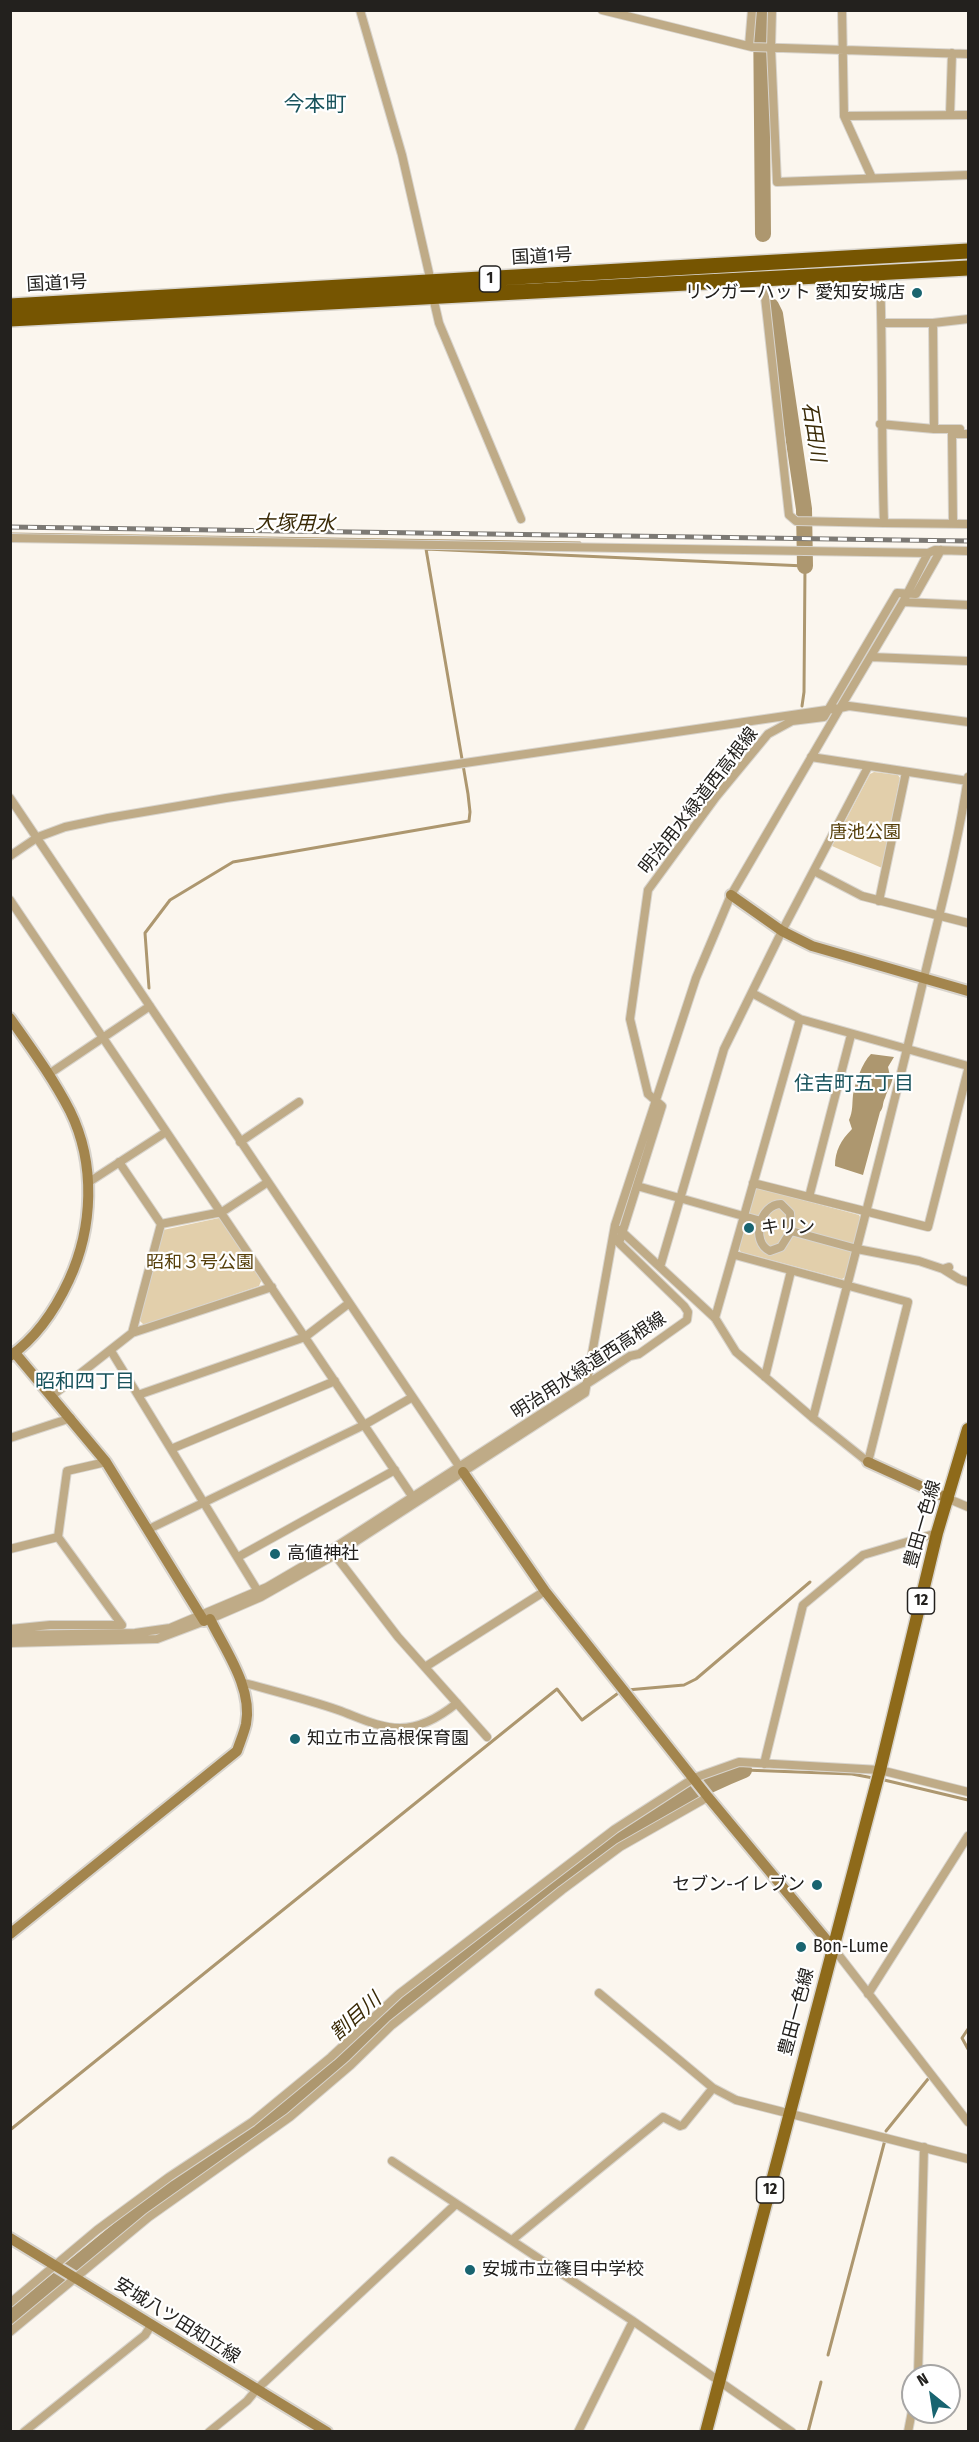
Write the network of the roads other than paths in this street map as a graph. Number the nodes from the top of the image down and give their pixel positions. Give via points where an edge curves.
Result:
1 (360, 10) edge
2 (602, 10) edge
3 (752, 10) edge
4 (772, 10) edge
5 (842, 10) edge
6 (751, 47) junction
7 (770, 48) junction
8 (841, 49) junction
9 (952, 53) junction
10 (969, 54) edge
11 (950, 115) junction
12 (969, 115) edge
13 (844, 116) junction
14 (969, 175) edge
15 (872, 178) junction
16 (969, 251) edge
17 (969, 268) edge
18 (880, 273) junction
19 (763, 279) junction
20 (432, 289) junction
21 (10, 306) edge
22 (969, 319) edge
23 (10, 320) edge
24 (882, 322) junction
25 (933, 323) junction
26 (880, 424) junction
27 (934, 429) junction
28 (969, 429) edge
29 (969, 434) edge
30 (521, 519) dead end
31 (884, 523) junction
32 (953, 523) junction
33 (969, 524) edge
34 (10, 538) edge
35 (941, 550) junction
36 (969, 551) edge
37 (928, 553) junction
38 (908, 593) junction
39 (903, 602) junction
40 (969, 605) edge
41 (871, 657) junction
42 (969, 661) edge
43 (840, 708) junction
44 (829, 710) junction
45 (969, 722) edge
46 (811, 757) junction
47 (868, 767) junction
48 (906, 772) junction
49 (968, 780) edge
50 (10, 798) edge
51 (38, 837) junction
52 (10, 856) edge
53 (814, 871) junction
54 (730, 895) junction
55 (10, 900) edge
56 (879, 901) junction
57 (941, 916) junction
58 (969, 923) edge
59 (782, 932) junction
60 (923, 980) junction
61 (969, 991) edge
62 (752, 993) junction
63 (150, 1006) junction
64 (10, 1018) edge
65 (800, 1019) junction
66 (851, 1035) junction
67 (103, 1038) junction
68 (909, 1049) junction
69 (969, 1068) edge
70 (49, 1074) junction
71 (655, 1100) junction
72 (299, 1102) dead end
73 (166, 1132) junction
74 (240, 1142) junction
75 (119, 1162) junction
76 (88, 1182) junction
77 (268, 1182) junction
78 (753, 1183) junction
79 (637, 1186) junction
80 (809, 1197) junction
81 (678, 1198) junction
82 (222, 1212) junction
83 (866, 1212) junction
84 (744, 1216) junction
85 (761, 1221) junction
86 (161, 1224) junction
87 (615, 1225) junction
88 (791, 1231) junction
89 (622, 1232) junction
90 (856, 1249) junction
91 (735, 1255) junction
92 (660, 1268) junction
93 (791, 1271) junction
94 (969, 1282) edge
95 (847, 1284) junction
96 (272, 1287) junction
97 (348, 1304) junction
98 (716, 1318) junction
99 (132, 1333) junction
100 (305, 1336) junction
101 (111, 1351) junction
102 (13, 1354) edge
103 (765, 1377) junction
104 (335, 1381) junction
105 (586, 1385) junction
106 (53, 1395) junction
107 (138, 1395) junction
108 (411, 1398) junction
109 (71, 1418) junction
110 (813, 1418) junction
111 (364, 1425) junction
112 (969, 1429) edge
113 (10, 1438) edge
114 (171, 1449) junction
115 (106, 1462) junction
116 (868, 1462) junction
117 (461, 1469) junction
118 (394, 1470) junction
119 (949, 1499) junction
120 (415, 1500) junction
121 (203, 1503) junction
122 (969, 1507) edge
123 (149, 1529) junction
124 (937, 1533) junction
125 (58, 1537) junction
126 (10, 1549) edge
127 (334, 1555) junction
128 (238, 1557) junction
129 (545, 1591) junction
130 (259, 1594) junction
131 (205, 1619) junction
132 (10, 1629) edge
133 (10, 1635) edge
134 (10, 1643) edge
135 (425, 1667) junction
136 (241, 1682) junction
137 (457, 1703) junction
138 (487, 1737) dead end
139 (764, 1764) junction
140 (878, 1776) junction
141 (694, 1778) junction
142 (969, 1792) edge
143 (706, 1794) junction
144 (969, 1836) edge
145 (10, 1934) edge
146 (834, 1949) junction
147 (600, 1993) dead end
148 (868, 1995) junction
149 (713, 2088) junction
150 (790, 2112) junction
151 (969, 2122) edge
152 (924, 2147) junction
153 (969, 2159) edge
154 (392, 2161) dead end
155 (456, 2204) junction
156 (10, 2238) edge
157 (512, 2240) junction
158 (57, 2266) junction
159 (76, 2278) junction
160 (10, 2303) edge
161 (633, 2321) junction
162 (152, 2325) junction
163 (10, 2332) edge
164 (918, 2364) edge
165 (719, 2382) junction
166 (257, 2389) junction
167 (24, 2432) edge
168 (209, 2432) edge
169 (327, 2432) edge
170 (578, 2432) edge
171 (706, 2432) edge
172 (792, 2432) edge

1 - 20 street via 402,155
2 - 6 street
3 - 6 street
4 - 7 street
5 - 8 street
6 - 7 street
7 - 8 street
7 - 15 street via 777,182
8 - 9 street
8 - 13 street
9 - 10 street
9 - 11 street
11 - 12 street
11 - 13 street
13 - 15 street
14 - 15 street
16 - 20 highway, 国道1号 / 1
17 - 18 highway, 国道1号 / 1
18 - 19 highway, 国道1号 / 1
18 - 24 street
19 - 20 highway, 国道1号 / 1
19 - 31 street via 789,515 796,521
20 - 21 highway, 国道1号 / 1
20 - 23 highway, 国道1号 / 1
20 - 30 street via 439,323
22 - 25 street
24 - 25 street
24 - 26 street
25 - 27 street
26 - 27 street
26 - 31 street
27 - 28 street
29 - 32 street via 952,434
31 - 32 street
32 - 33 street
34 - 37 street
35 - 36 street
35 - 37 street
35 - 38 street via 916,594
37 - 38 street
38 - 39 street
38 - 44 street via 897,593
39 - 40 street
39 - 41 street
41 - 42 street
41 - 43 street
43 - 44 street
43 - 45 street
43 - 46 street
44 - 51 street via 226,798 65,827
44 - 71 street, 明治用水緑道西高根線 via 824,717 792,721 768,734 648,890 630,1020 648,1094
46 - 47 street
46 - 54 street
47 - 48 street
47 - 53 street
48 - 49 street
48 - 56 street
49 - 57 street
50 - 51 street
51 - 52 street
51 - 63 street
53 - 56 street
53 - 59 street
54 - 59 street
54 - 71 street via 696,978
55 - 67 street
56 - 57 street
57 - 58 street
57 - 60 street
59 - 60 street via 836,955
59 - 62 street
60 - 61 street
60 - 68 street
62 - 65 street
62 - 81 street via 724,1050
63 - 67 street
63 - 74 street
64 - 70 street
65 - 66 street
65 - 78 street
66 - 68 street
66 - 80 street
67 - 70 street
67 - 73 street
68 - 69 street
68 - 83 street
69 - 83 street via 928,1227
70 - 76 street via 71,1113
71 - 79 street, 明治用水緑道西高根線 via 662,1106
71 - 87 street
72 - 74 street
73 - 75 street
73 - 82 street
74 - 77 street
75 - 76 street
75 - 86 street
76 - 102 street via 85,1232 78,1260 44,1323
77 - 82 street
77 - 97 street
78 - 80 street
78 - 84 street
79 - 81 street
79 - 89 street, 明治用水緑道西高根線
80 - 83 street
81 - 84 street
81 - 92 street
82 - 86 street
82 - 96 street
83 - 90 street
84 - 85 street
84 - 91 street
85 - 88 street via 768,1208 781,1204 790,1213
85 - 88 street via 760,1239 770,1251 781,1247
86 - 99 street
87 - 89 street
87 - 105 street
88 - 90 street
89 - 92 street
89 - 105 street, 明治用水緑道西高根線 via 619,1243 684,1306 687,1320
90 - 94 street via 946,1268
90 - 95 street
91 - 93 street
91 - 98 street
92 - 98 street
93 - 95 street
93 - 103 street
95 - 110 street
95 - 116 street via 908,1302
96 - 99 street
96 - 100 street
97 - 100 street
97 - 108 street
98 - 103 street via 736,1352
99 - 101 street
100 - 104 street
100 - 107 street
101 - 106 street
101 - 107 street
102 - 106 street
103 - 110 street
104 - 111 street
104 - 114 street
105 - 117 street via 585,1393
106 - 109 street
107 - 114 street
108 - 111 street
108 - 117 street
109 - 113 street
109 - 115 street
110 - 116 street
111 - 118 street
111 - 121 street
112 - 119 main road, 豊田一色線 / 12
114 - 121 street
115 - 123 street
115 - 125 street via 67,1471
116 - 119 street
117 - 120 street
117 - 129 street
118 - 120 street
118 - 128 street
119 - 122 street
119 - 124 main road, 豊田一色線 / 12
120 - 127 street
120 - 130 street
121 - 123 street
121 - 128 street
123 - 131 street
124 - 139 street via 863,1556 803,1605
124 - 140 main road, 豊田一色線 / 12
125 - 126 street
125 - 132 street via 122,1625
127 - 130 street
127 - 135 street
128 - 130 street
129 - 135 street
129 - 141 street
130 - 131 street
131 - 133 street via 156,1631
131 - 134 street via 157,1639
131 - 136 street
135 - 137 street
136 - 137 street via 399,1728 440,1717
136 - 145 street via 246,1723 237,1751
137 - 138 street
139 - 140 street
139 - 141 street via 739,1762
140 - 142 street
140 - 146 main road, 豊田一色線 / 12
141 - 143 street
141 - 158 street via 615,1829 427,1972 252,2122 115,2217
143 - 146 street
143 - 159 street via 620,1847 570,1884 392,2025 290,2117 148,2217
144 - 148 street
146 - 148 street
146 - 150 main road, 豊田一色線 / 12
147 - 149 street
148 - 151 street
149 - 150 street via 736,2100
149 - 157 street via 683,2125 663,2117
150 - 152 street
150 - 165 main road, 豊田一色線 / 12
152 - 153 street
152 - 164 street
154 - 155 street
155 - 157 street
155 - 166 street
156 - 158 street, 安城八ツ田知立線
157 - 161 street
158 - 159 street, 安城八ツ田知立線
158 - 160 street
159 - 162 street, 安城八ツ田知立線
159 - 163 street
161 - 165 street
161 - 170 street
162 - 166 street, 安城八ツ田知立線
162 - 167 street via 146,2335
165 - 171 main road, 豊田一色線 / 12
165 - 172 street
166 - 168 street
166 - 169 street, 安城八ツ田知立線

